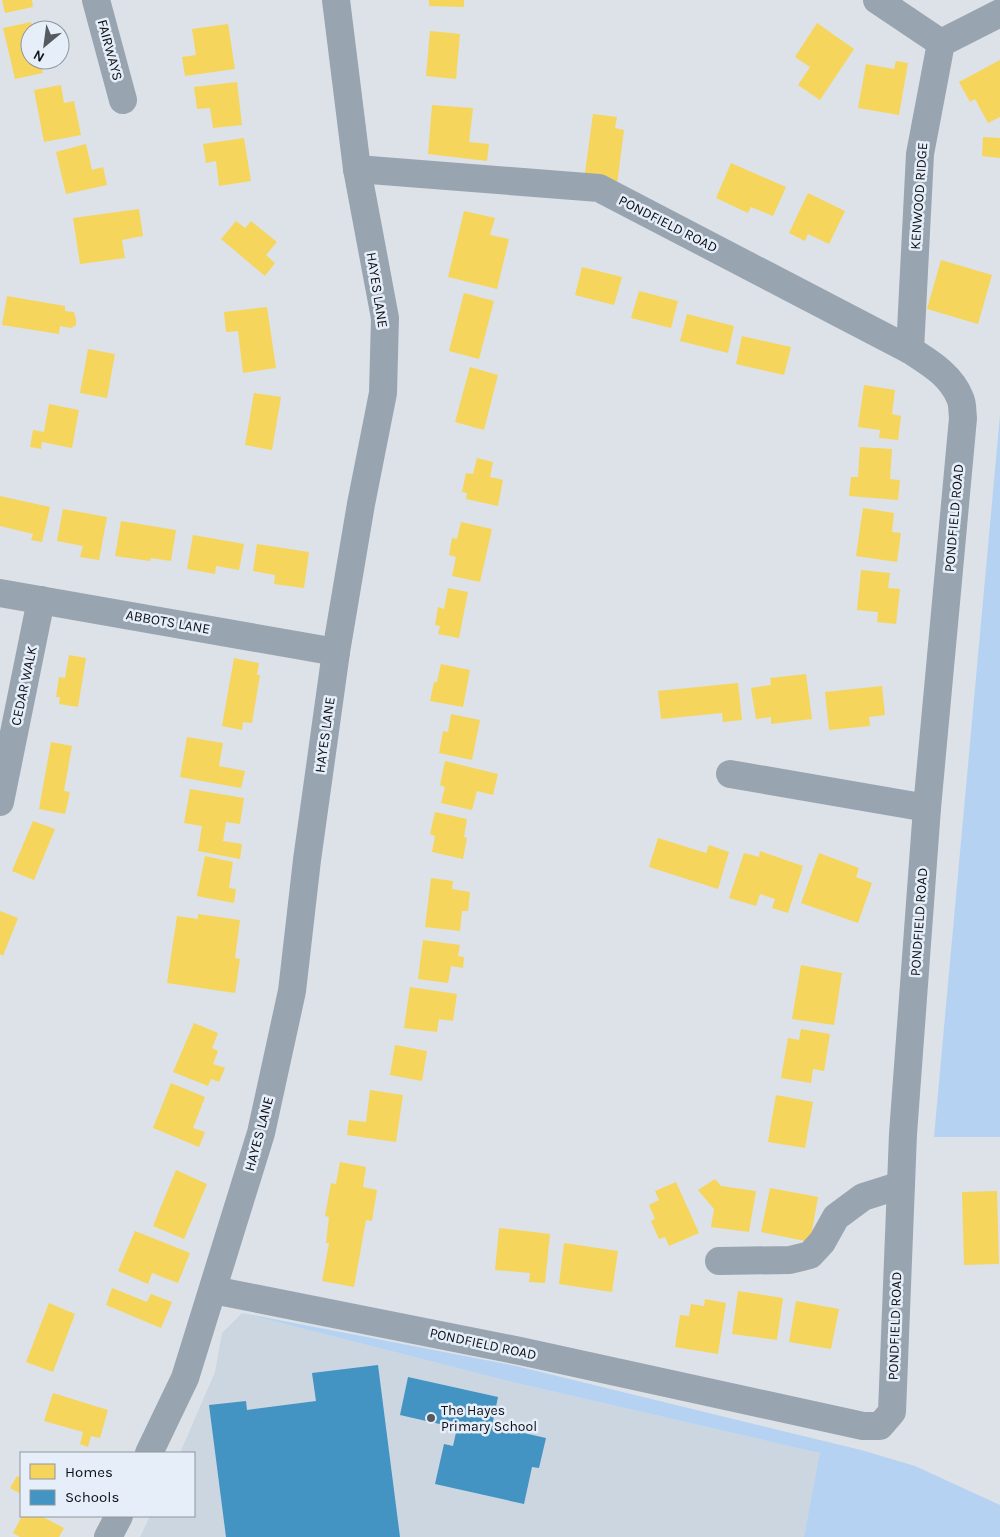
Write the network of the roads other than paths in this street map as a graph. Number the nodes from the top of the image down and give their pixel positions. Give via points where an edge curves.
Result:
1 (96, 0) edge
2 (336, 0) edge
3 (877, 0) edge
4 (1000, 13) edge
5 (941, 43) junction
6 (123, 100) dead end
7 (357, 169) junction
8 (910, 350) junction
9 (0, 593) edge
10 (41, 600) junction
11 (336, 652) junction
12 (730, 774) dead end
13 (0, 802) edge
14 (927, 808) junction
15 (901, 1185) junction
16 (719, 1261) dead end
17 (213, 1290) junction
18 (149, 1452) edge
19 (118, 1517) edge
20 (108, 1537) edge

1 - 6 street, FAIRWAYS
2 - 7 street, HAYES LANE
3 - 5 street
4 - 5 street
5 - 8 street, KENWOOD RIDGE via 920,154
7 - 8 street, PONDFIELD ROAD via 599,188
7 - 11 street, HAYES LANE via 385,318 383,393
8 - 14 street, PONDFIELD ROAD via 940,369 952,382 961,399 963,418
9 - 10 street, ABBOTS LANE
10 - 11 street, ABBOTS LANE
10 - 13 street, CEDAR WALK
11 - 17 street, HAYES LANE via 292,991 261,1133
12 - 14 street
14 - 15 street, PONDFIELD ROAD
15 - 16 street via 863,1196 836,1217 822,1242 810,1255 790,1260
15 - 17 street, PONDFIELD ROAD via 892,1412 880,1426 863,1426 520,1351
17 - 18 street, HAYES LANE via 185,1378
19 - 20 street

